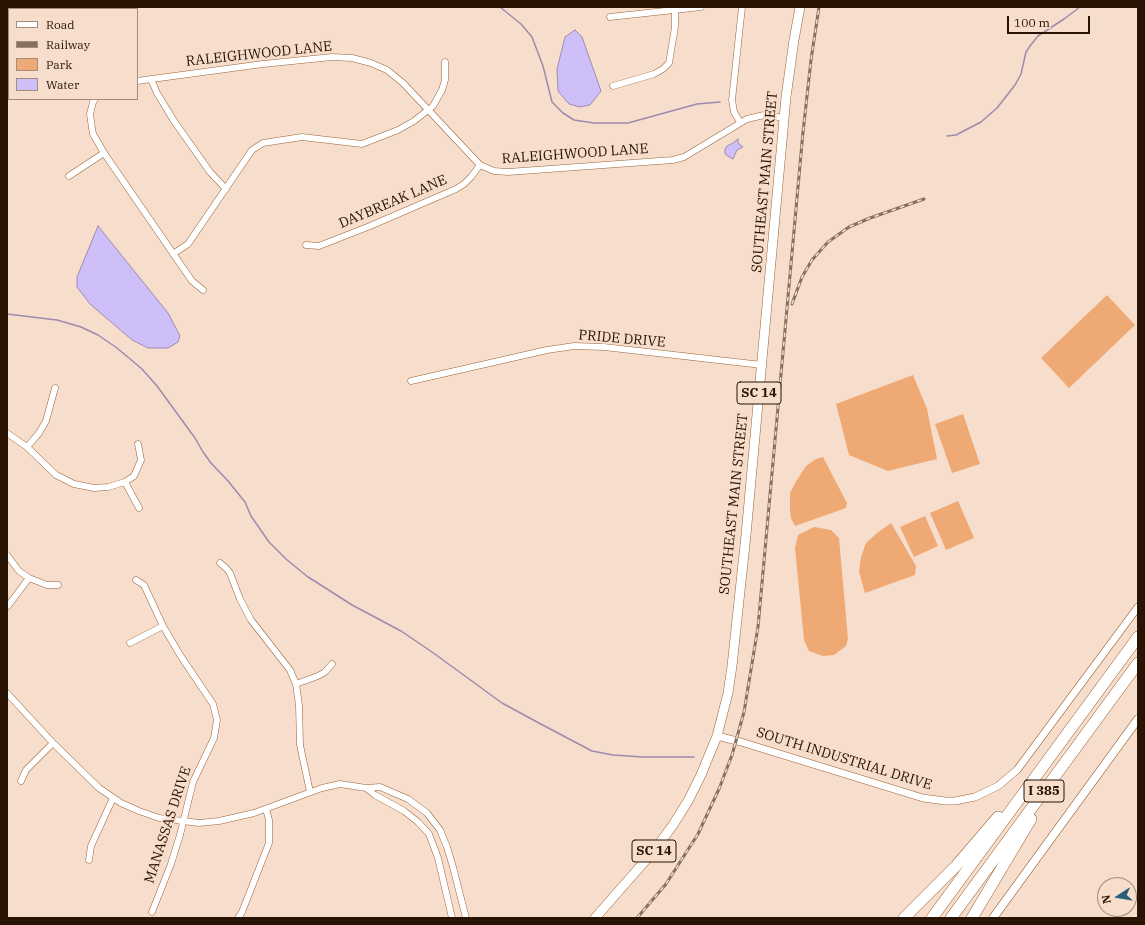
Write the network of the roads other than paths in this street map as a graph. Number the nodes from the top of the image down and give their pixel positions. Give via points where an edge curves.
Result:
1 (701, 7) edge
2 (742, 7) edge
3 (793, 7) edge
4 (675, 10) junction
5 (799, 11) edge
6 (610, 18) dead end
7 (445, 62) dead end
8 (151, 79) junction
9 (138, 81) edge
10 (613, 86) dead end
11 (95, 100) edge
12 (428, 110) junction
13 (785, 118) junction
14 (740, 122) junction
15 (104, 153) junction
16 (480, 165) junction
17 (69, 176) dead end
18 (226, 189) junction
19 (306, 245) dead end
20 (173, 254) junction
21 (204, 290) dead end
22 (762, 366) junction
23 (411, 381) dead end
24 (55, 388) dead end
25 (7, 433) edge
26 (138, 444) dead end
27 (27, 447) junction
28 (125, 482) junction
29 (139, 508) dead end
30 (7, 555) edge
31 (220, 563) dead end
32 (29, 578) junction
33 (136, 580) dead end
34 (58, 586) dead end
35 (8, 606) dead end
36 (1138, 607) edge
37 (163, 626) junction
38 (1138, 638) edge
39 (130, 643) dead end
40 (1138, 663) edge
41 (332, 664) dead end
42 (296, 684) junction
43 (7, 693) edge
44 (1138, 719) edge
45 (717, 736) junction
46 (53, 743) junction
47 (1056, 750) junction
48 (1067, 760) junction
49 (21, 781) dead end
50 (366, 788) junction
51 (310, 792) junction
52 (113, 798) junction
53 (266, 808) junction
54 (184, 821) junction
55 (89, 860) dead end
56 (152, 912) dead end
57 (238, 918) edge
58 (452, 918) edge
59 (466, 918) edge
60 (595, 918) edge
61 (904, 918) edge
62 (932, 918) edge
63 (951, 918) edge
64 (972, 918) edge
65 (993, 918) edge

1 - 4 street
2 - 14 street via 732,100 734,112
3 - 5 street
4 - 6 street
4 - 10 street via 675,28 669,63 654,74
5 - 13 main road, SOUTHEAST MAIN STREET / SC 14
7 - 12 street via 442,90
8 - 9 street, RALEIGHWOOD LANE
8 - 12 street, RALEIGHWOOD LANE via 305,59 352,58 387,70
8 - 18 street via 174,121 210,172
11 - 15 street via 90,114 93,134
12 - 16 street, RALEIGHWOOD LANE
12 - 18 street via 398,130 362,144 302,138 263,144 252,150
13 - 14 street, RALEIGHWOOD LANE via 764,115
13 - 22 main road, SOUTHEAST MAIN STREET / SC 14
14 - 16 street, RALEIGHWOOD LANE via 673,160 508,172 494,171
15 - 17 street
15 - 20 street
16 - 19 street, DAYBREAK LANE via 464,184 456,189 319,246
18 - 20 street via 188,244
20 - 21 street via 192,281
22 - 23 street, PRIDE DRIVE via 604,347 574,346 540,351
22 - 45 main road, SOUTHEAST MAIN STREET / SC 14 via 732,666
24 - 27 street via 46,421
25 - 27 street
26 - 28 street via 142,457 140,464 134,476
27 - 28 street via 56,475 74,484 101,488
28 - 29 street
30 - 32 street via 19,571
31 - 42 street via 230,573 251,620 290,670
32 - 34 street
32 - 35 street
33 - 37 street, MANASSAS DRIVE via 144,585
36 - 45 street, SOUTH INDUSTRIAL DRIVE via 1018,770 998,786 975,797 955,801 923,798
37 - 39 street
37 - 54 street, MANASSAS DRIVE via 209,697 216,714 216,731 193,782
38 - 47 highway, I 385
40 - 48 highway, I 385
41 - 42 street via 318,676
42 - 51 street via 300,705 300,745
43 - 46 street
44 - 65 main road
45 - 60 main road, SOUTHEAST MAIN STREET / SC 14 via 701,775 673,825 642,866
46 - 49 street via 26,770
46 - 52 street via 86,776
47 - 61 highway via 956,866
47 - 62 highway, I 385
48 - 63 highway, I 385
48 - 64 highway
50 - 51 street via 340,784
50 - 58 street via 404,811 429,834 438,858
50 - 59 street via 380,787 408,799 427,813 434,822 447,847
51 - 53 street
52 - 54 street via 150,815
52 - 55 street via 91,846
53 - 54 street via 219,821
53 - 57 street via 269,843
54 - 56 street, MANASSAS DRIVE via 171,864

